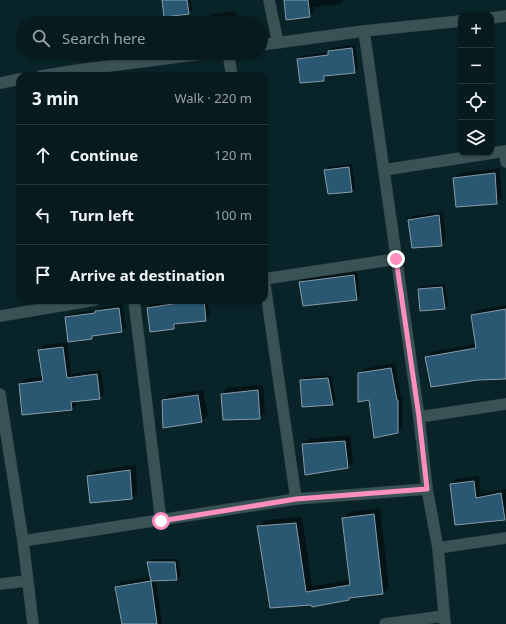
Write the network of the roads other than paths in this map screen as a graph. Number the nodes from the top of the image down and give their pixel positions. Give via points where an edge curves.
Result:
1 (269, 0) edge
2 (506, 16) edge
3 (494, 18) edge
4 (458, 21) edge
5 (364, 31) junction
6 (278, 42) junction
7 (268, 44) edge
8 (169, 60) edge
9 (229, 60) edge
10 (104, 71) edge
11 (91, 72) edge
12 (231, 72) edge
13 (16, 81) edge
14 (0, 83) edge
15 (506, 155) edge
16 (384, 170) junction
17 (396, 259) junction
18 (268, 277) edge
19 (71, 304) edge
20 (134, 304) edge
21 (268, 304) edge
22 (0, 316) edge
23 (0, 394) edge
24 (506, 404) edge
25 (419, 417) junction
26 (427, 489) junction
27 (296, 499) junction
28 (161, 521) junction
29 (506, 538) edge
30 (23, 541) junction
31 (438, 548) junction
32 (27, 581) junction
33 (0, 584) edge
34 (444, 620) edge
35 (33, 624) edge
36 (385, 624) edge

1 - 6 street
2 - 3 street
4 - 5 street
5 - 6 street
5 - 16 street
6 - 7 street
8 - 10 street
9 - 12 street
10 - 11 street
13 - 14 street
15 - 16 street
16 - 17 street
17 - 18 street
17 - 25 street
19 - 22 street
20 - 28 street
21 - 27 street
23 - 30 street
24 - 25 street
25 - 26 street
26 - 27 street
26 - 31 street
27 - 28 street
28 - 30 street
29 - 31 street
30 - 32 street
31 - 34 street
32 - 33 street
32 - 35 street
34 - 36 street

